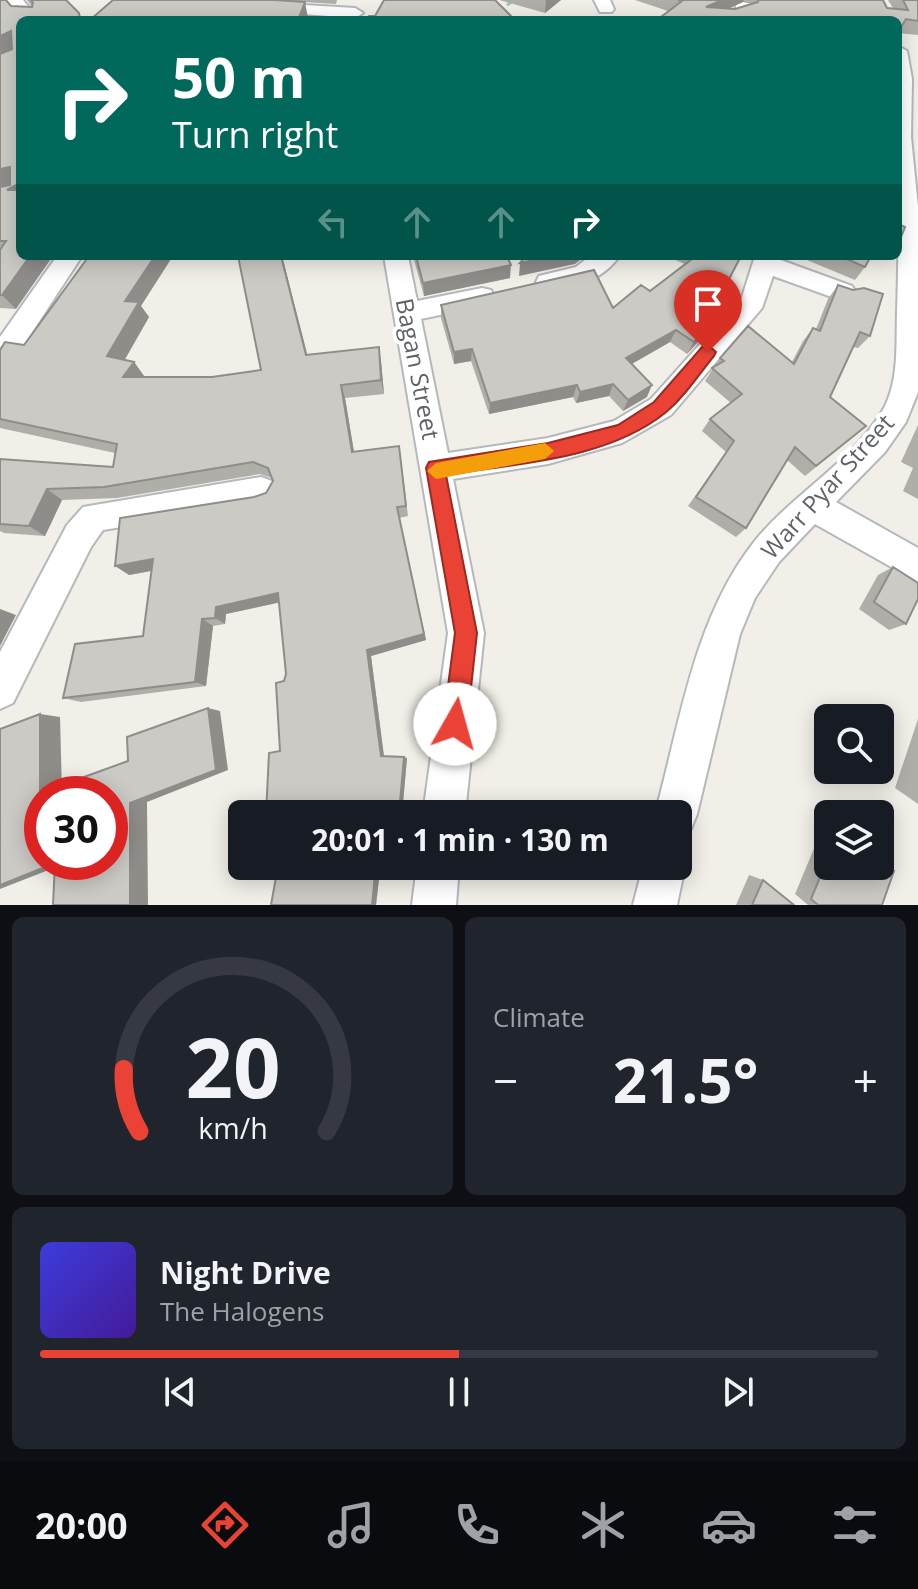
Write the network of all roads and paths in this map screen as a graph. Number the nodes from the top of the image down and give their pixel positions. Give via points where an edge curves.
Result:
1 (14, 0) edge
2 (515, 0) edge
3 (507, 5) dead end
4 (250, 7) edge
5 (746, 10) edge
6 (355, 11) edge
7 (28, 16) edge
8 (726, 16) edge
9 (918, 54) edge
10 (904, 66) edge
11 (907, 134) edge
12 (67, 260) edge
13 (397, 260) edge
14 (602, 260) edge
15 (766, 260) edge
16 (768, 260) edge
17 (843, 292) edge
18 (406, 313) junction
19 (0, 358) edge
20 (435, 468) junction
21 (261, 491) edge
22 (811, 505) junction
23 (918, 566) edge
24 (0, 690) edge
25 (446, 800) edge
26 (680, 800) edge
27 (437, 880) edge
28 (661, 880) edge
29 (434, 905) edge
30 (655, 905) edge

1 - 7 street
2 - 3 path
4 - 6 street
5 - 8 street
9 - 10 street
10 - 11 street, Warr Pyar Street
11 - 22 street, Warr Pyar Street via 908,381 889,424
12 - 19 street
13 - 18 street, Bagan Street
14 - 18 street via 583,274
15 - 20 street via 753,301 661,407 622,431 548,451
16 - 17 street
18 - 20 street, Bagan Street
20 - 25 street, Bagan Street via 466,633
21 - 24 street via 94,517 79,536
22 - 23 street
22 - 26 street, Warr Pyar Street via 767,551 743,586 722,634
27 - 29 street
28 - 30 street

